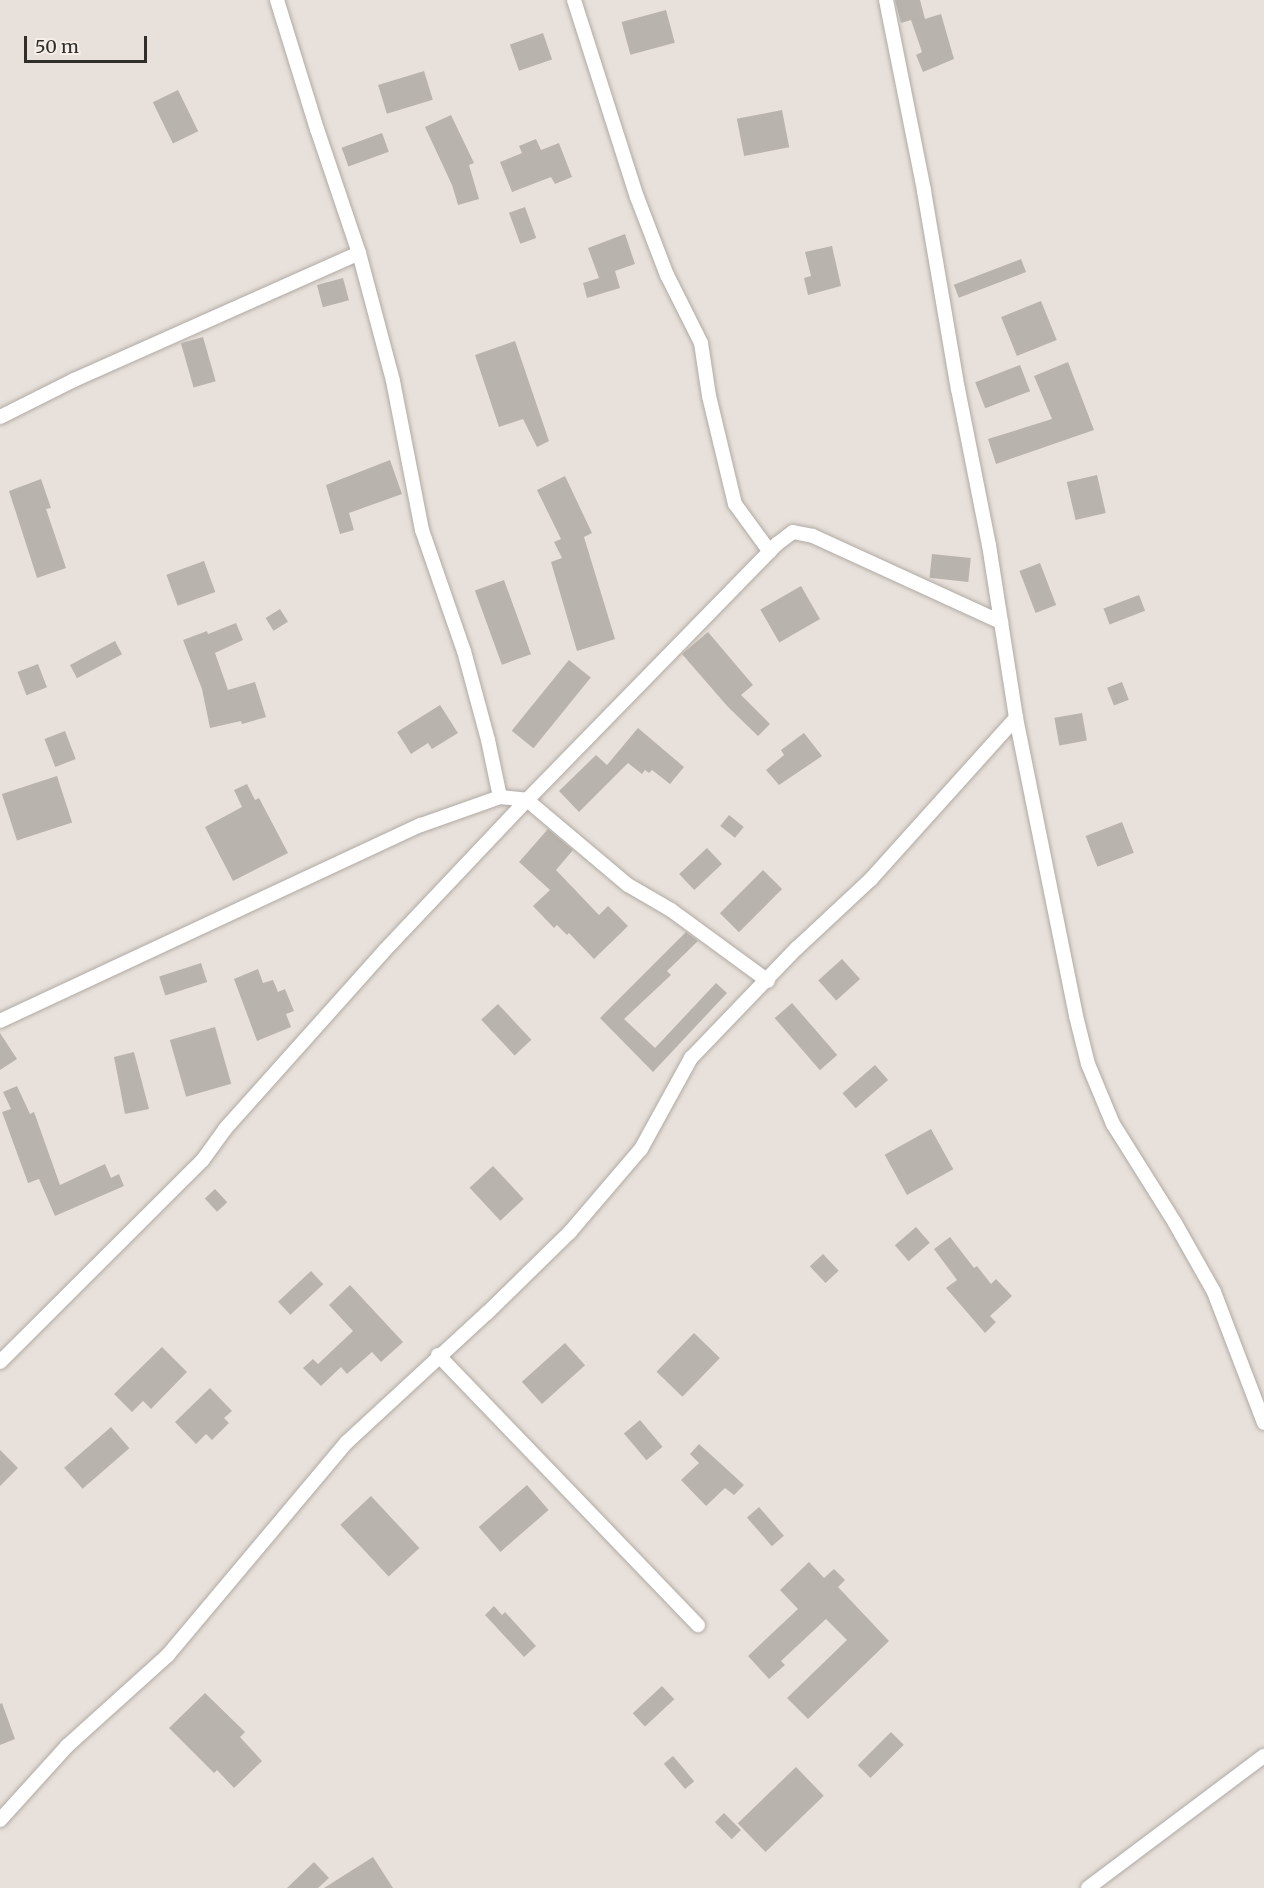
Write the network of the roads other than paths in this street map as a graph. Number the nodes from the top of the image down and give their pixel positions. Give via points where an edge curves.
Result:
1 (277, 0) edge
2 (574, 0) edge
3 (886, 0) edge
4 (359, 253) junction
5 (0, 417) edge
6 (770, 552) junction
7 (1001, 622) junction
8 (1016, 718) junction
9 (500, 797) junction
10 (527, 800) junction
11 (768, 981) junction
12 (0, 1021) edge
13 (438, 1355) junction
14 (0, 1362) edge
15 (1264, 1423) edge
16 (698, 1625) dead end
17 (1264, 1756) edge
18 (0, 1820) edge
19 (1088, 1888) edge

1 - 4 street
2 - 6 street via 637,197 667,275 701,343 709,396 735,504
3 - 7 street via 990,544
4 - 5 street
4 - 9 street via 393,381 423,530 464,651
6 - 7 street via 794,532 813,536
6 - 10 street
7 - 8 street
8 - 11 street via 871,879 797,948
8 - 15 street via 1088,1064 1113,1124 1214,1292
9 - 10 street
9 - 12 street via 421,825
10 - 11 street via 628,885 663,904
10 - 14 street via 385,950 225,1129 202,1161
11 - 13 street via 692,1059 641,1149 598,1200 531,1271
13 - 16 street
13 - 18 street via 327,1462 168,1655 67,1746
17 - 19 street

